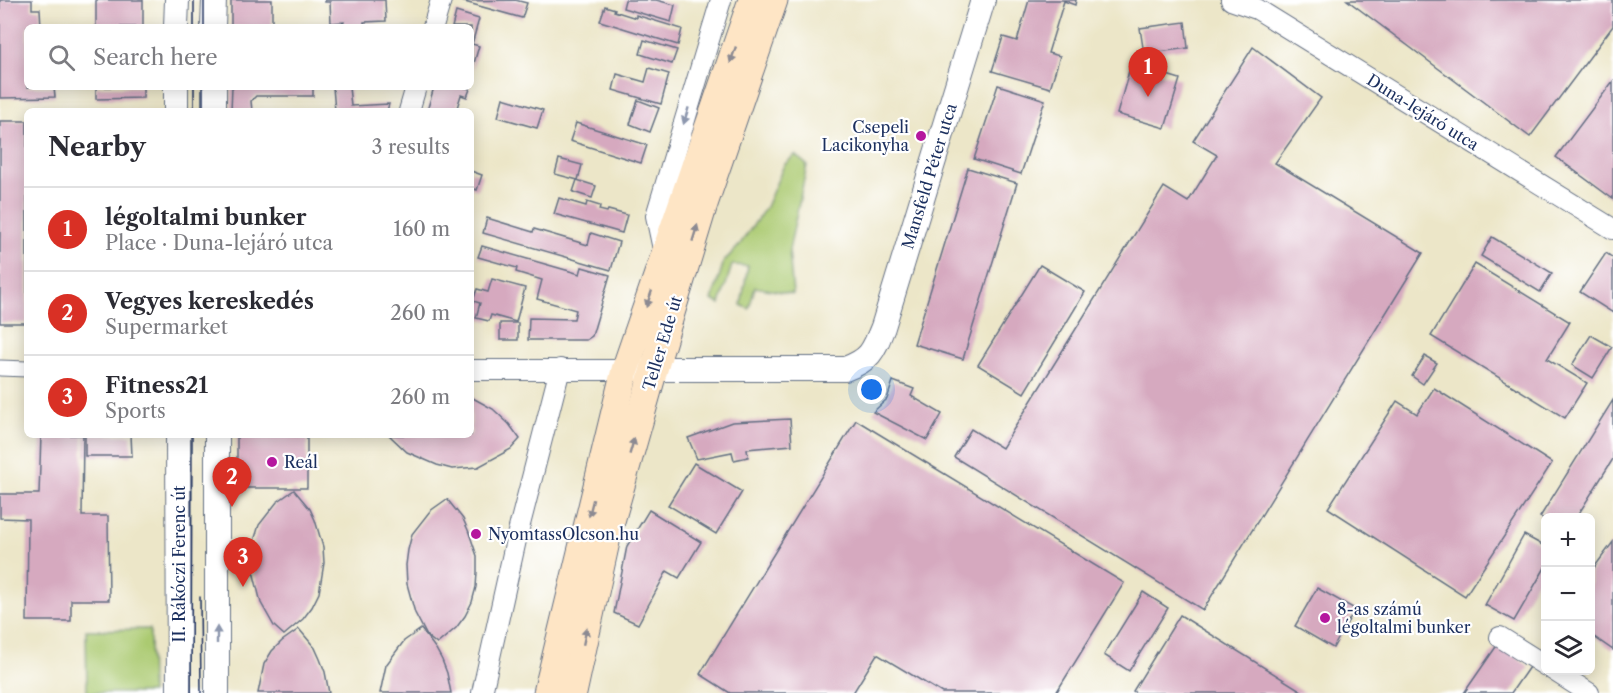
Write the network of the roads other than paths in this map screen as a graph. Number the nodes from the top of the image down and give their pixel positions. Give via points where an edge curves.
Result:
1 (177, 0) edge
2 (214, 0) edge
3 (441, 0) edge
4 (721, 0) edge
5 (752, 0) edge
6 (774, 0) edge
7 (983, 0) edge
8 (1231, 0) edge
9 (176, 24) edge
10 (213, 24) edge
11 (434, 24) edge
12 (176, 90) edge
13 (214, 90) edge
14 (415, 90) edge
15 (176, 108) edge
16 (214, 108) edge
17 (410, 108) edge
18 (1613, 229) edge
19 (664, 255) junction
20 (0, 369) edge
21 (24, 369) edge
22 (560, 369) junction
23 (654, 369) junction
24 (474, 370) edge
25 (625, 370) junction
26 (178, 438) edge
27 (217, 438) edge
28 (1500, 637) dead end
29 (1541, 663) edge
30 (1561, 675) edge
31 (179, 693) edge
32 (217, 693) edge
33 (482, 693) edge
34 (547, 693) edge
35 (573, 693) edge
36 (1589, 693) edge

1 - 9 street
2 - 10 street
3 - 11 street
4 -> 19 street via 656,216
5 -> 19 main road, Teller Ede út
23 -> 6 main road, Teller Ede út via 704,204
7 - 23 street, Mansfeld Péter utca via 883,327 862,363 844,369
8 - 18 street, Duna-lejáró utca via 1257,9
12 - 15 street
13 - 16 street
14 - 17 street
19 -> 25 main road, Teller Ede út
20 - 21 street
22 - 24 street
22 - 25 street
22 - 33 street
23 - 25 street
35 -> 23 main road, Teller Ede út via 609,528
25 -> 34 main road, Teller Ede út
26 - 31 street, II. Rákóczi Ferenc út
32 -> 27 street
28 - 29 street
30 - 36 street

